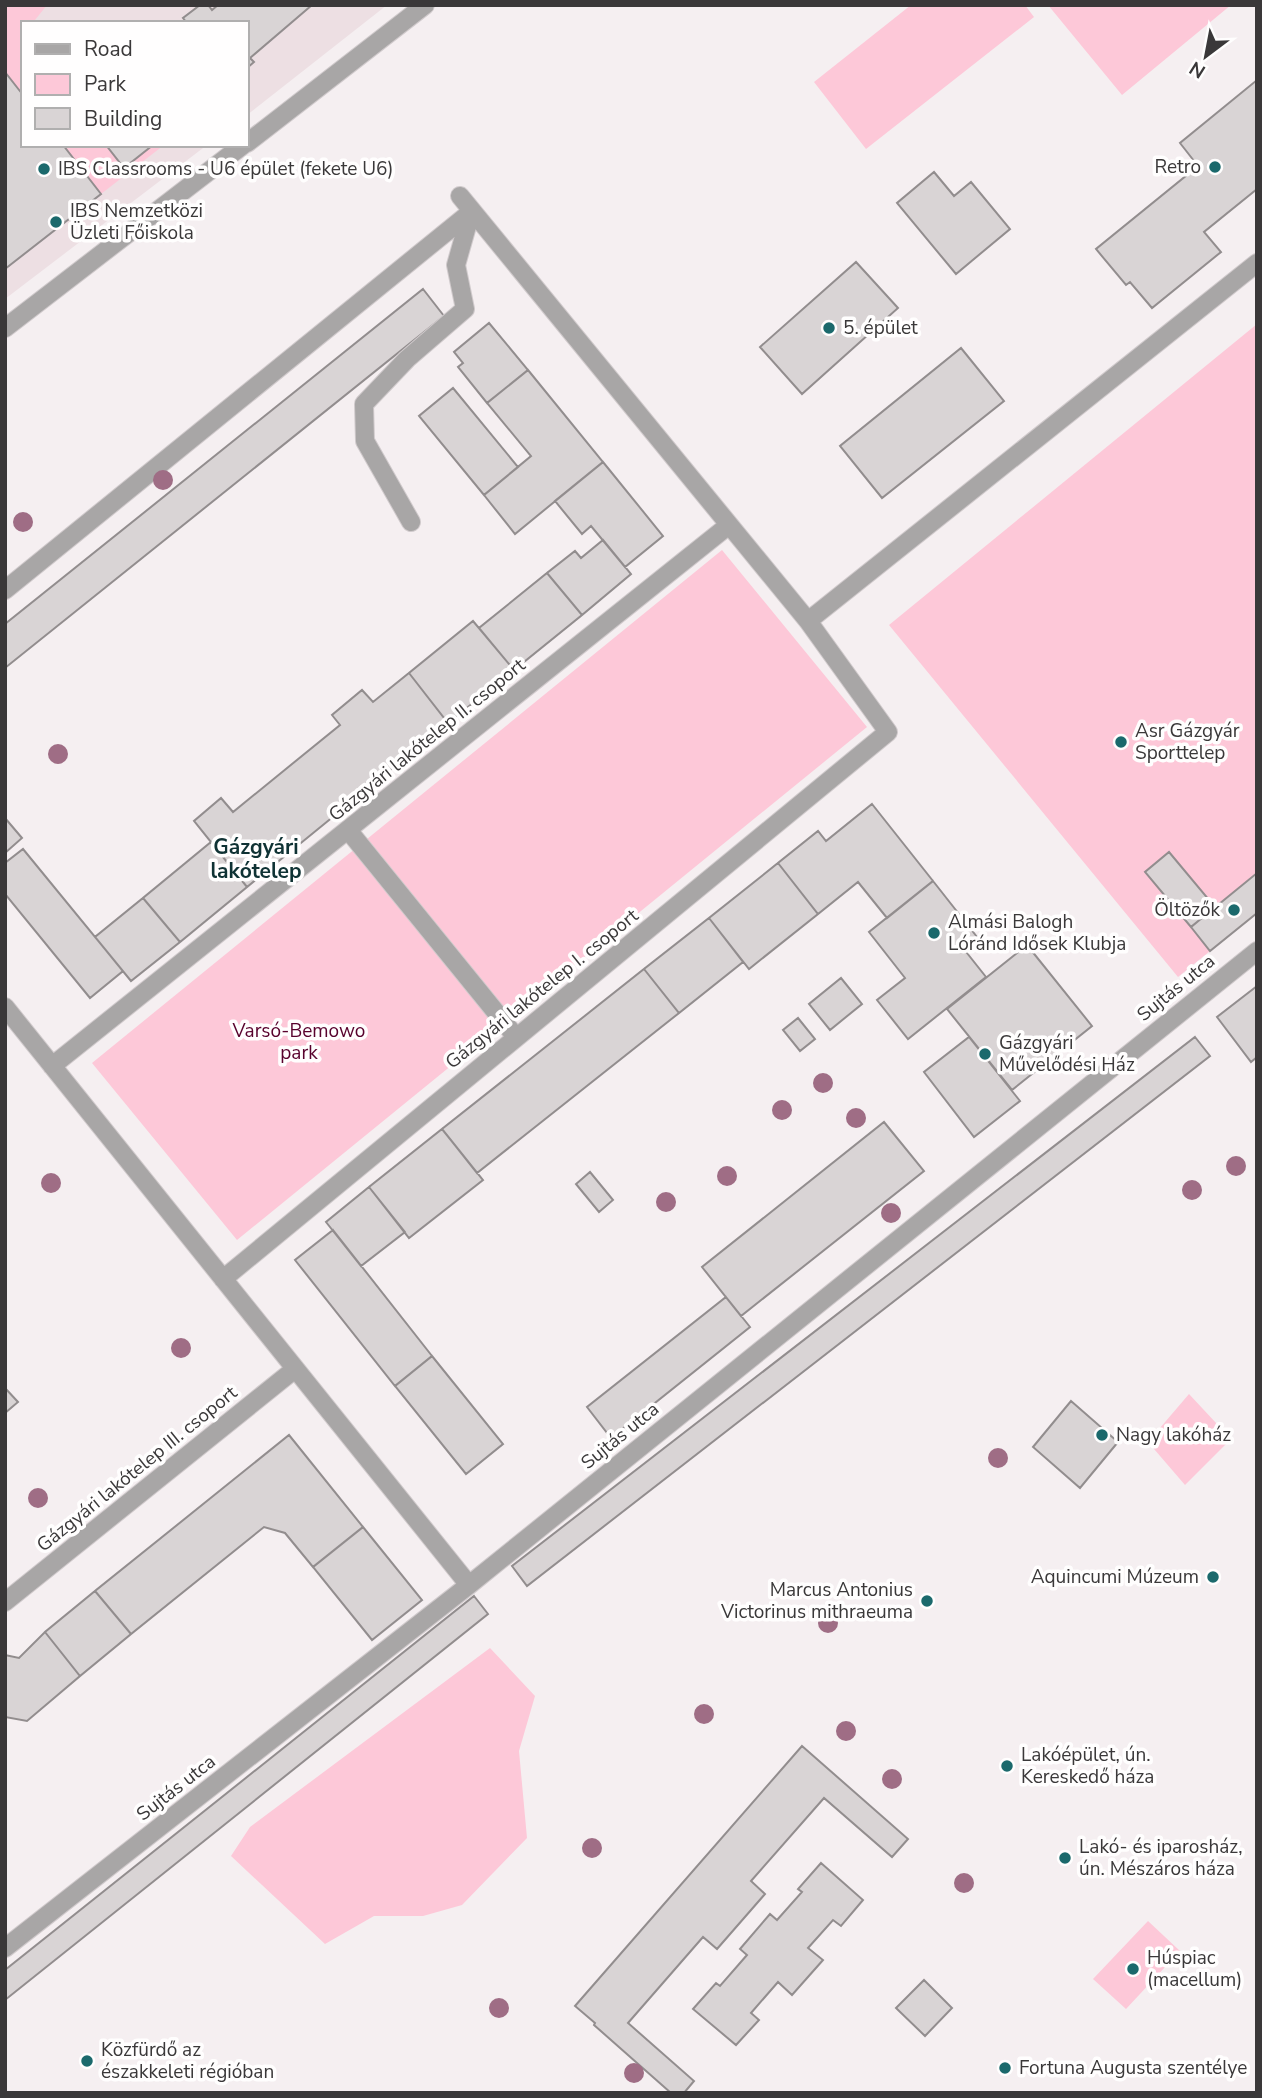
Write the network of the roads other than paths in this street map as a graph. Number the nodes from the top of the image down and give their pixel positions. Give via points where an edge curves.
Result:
1 (425, 5) edge
2 (248, 142) edge
3 (241, 147) edge
4 (460, 196) dead end
5 (471, 212) junction
6 (1257, 263) edge
7 (5, 328) edge
8 (411, 522) dead end
9 (729, 525) junction
10 (5, 590) edge
11 (808, 621) junction
12 (348, 830) junction
13 (1257, 951) edge
14 (5, 1007) edge
15 (516, 1037) junction
16 (52, 1066) junction
17 (223, 1279) junction
18 (295, 1369) junction
19 (469, 1585) junction
20 (5, 1602) edge
21 (5, 1948) edge

1 - 2 street
3 - 7 street
4 - 5 street
5 - 8 street via 456,265 465,309 364,404 365,441
5 - 9 street
5 - 10 street
6 - 11 street
9 - 11 street
9 - 12 street, Gázgyári lakótelep II. csoport
11 - 15 street, Gázgyári lakótelep I. csoport via 888,732
12 - 15 street
12 - 16 street, Gázgyári lakótelep II. csoport
13 - 19 street, Sujtás utca
14 - 16 street
15 - 17 street, Gázgyári lakótelep I. csoport
16 - 17 street
17 - 18 street
18 - 19 street
18 - 20 street, Gázgyári lakótelep III. csoport
19 - 21 street, Sujtás utca

